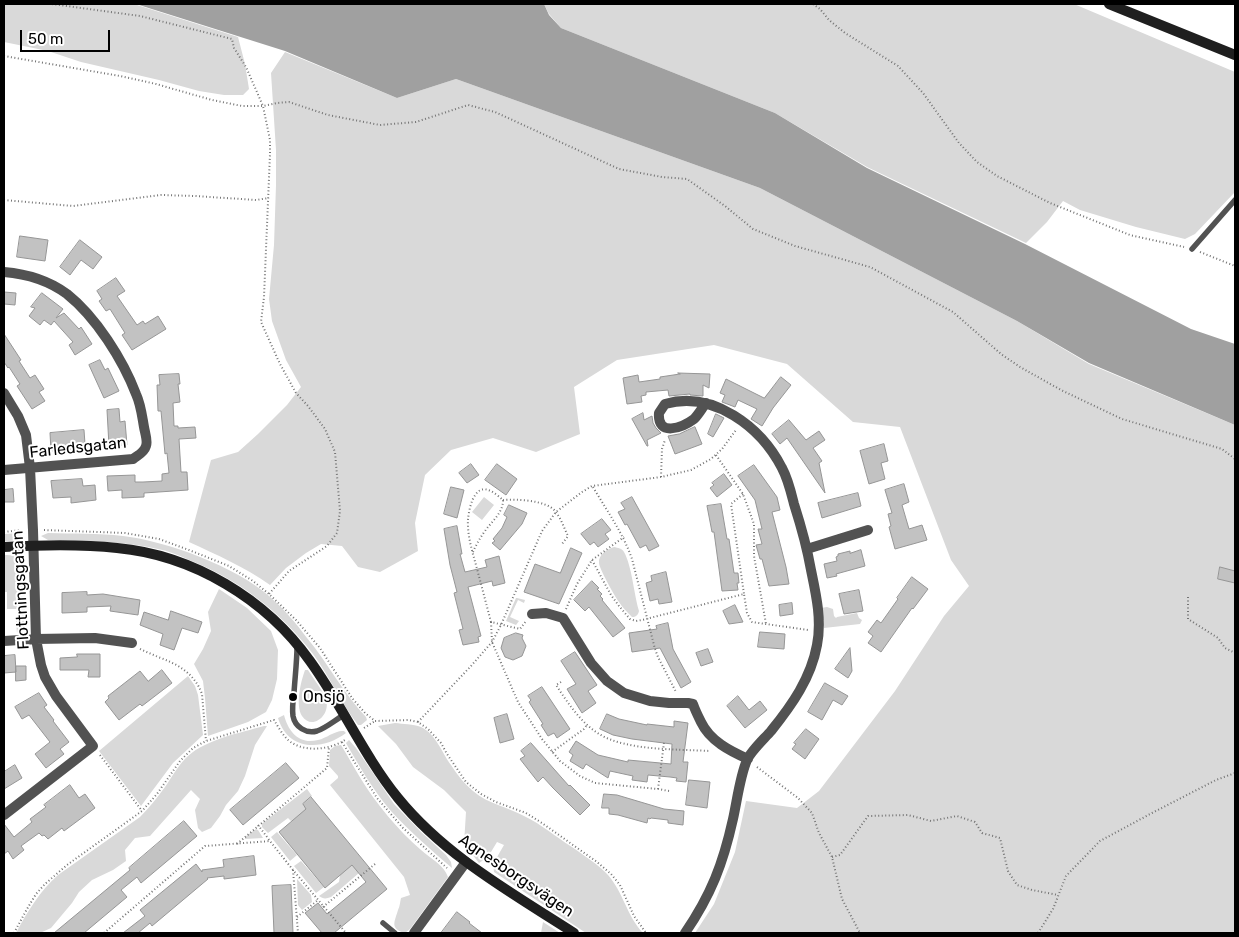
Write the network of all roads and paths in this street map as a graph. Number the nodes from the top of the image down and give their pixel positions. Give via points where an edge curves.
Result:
1 (52, 4) edge
2 (813, 4) edge
3 (1109, 4) edge
4 (1235, 55) edge
5 (4, 56) edge
6 (263, 106) junction
7 (269, 198) junction
8 (4, 200) edge
9 (1235, 200) edge
10 (1192, 249) junction
11 (1235, 266) edge
12 (4, 272) edge
13 (4, 394) edge
14 (706, 403) junction
15 (743, 422) junction
16 (669, 429) junction
17 (716, 454) junction
18 (1235, 459) edge
19 (30, 468) junction
20 (4, 470) edge
21 (661, 477) junction
22 (592, 486) junction
23 (743, 494) junction
24 (503, 500) junction
25 (556, 512) junction
26 (33, 530) junction
27 (868, 530) dead end
28 (4, 532) edge
29 (624, 537) junction
30 (562, 544) dead end
31 (34, 546) junction
32 (4, 547) edge
33 (807, 550) junction
34 (472, 552) junction
35 (592, 560) junction
36 (269, 594) junction
37 (744, 594) junction
38 (1188, 597) dead end
39 (532, 614) joint
40 (562, 618) junction
41 (648, 619) junction
42 (491, 622) junction
43 (766, 624) junction
44 (501, 625) junction
45 (819, 632) junction
46 (36, 639) junction
47 (4, 641) edge
48 (492, 642) junction
49 (132, 643) joint
50 (297, 644) junction
51 (1235, 653) edge
52 (561, 682) dead end
53 (682, 703) junction
54 (344, 715) junction
55 (375, 721) junction
56 (418, 722) junction
57 (587, 725) junction
58 (355, 734) junction
59 (206, 741) junction
60 (342, 742) junction
61 (664, 743) dead end
62 (93, 746) junction
63 (329, 746) junction
64 (724, 746) junction
65 (663, 748) junction
66 (552, 752) junction
67 (748, 759) junction
68 (1235, 773) edge
69 (658, 789) junction
70 (669, 791) dead end
71 (142, 811) junction
72 (4, 816) edge
73 (258, 825) junction
74 (270, 841) junction
75 (237, 844) junction
76 (832, 857) junction
77 (466, 862) junction
78 (375, 864) dead end
79 (293, 870) junction
80 (456, 876) junction
81 (1058, 895) junction
82 (318, 900) junction
83 (323, 907) junction
84 (297, 918) junction
85 (383, 924) dead end
86 (14, 933) edge
87 (104, 933) edge
88 (298, 933) edge
89 (346, 933) edge
90 (395, 933) edge
91 (414, 933) edge
92 (574, 933) edge
93 (646, 933) edge
94 (685, 933) edge
95 (860, 933) edge
96 (1038, 933) edge

1 - 6 path via 140,16 232,39
2 - 10 path via 845,33 898,66 923,93 959,143 977,162 997,176 1050,203 1130,235
3 - 4 street
5 - 6 path via 120,76 242,106
6 - 7 path via 270,140
6 - 18 path via 289,102 328,115 380,125 416,122 468,106 495,112 619,169 687,179 753,229 796,246 870,267 952,312 1001,354 1061,390 1122,419 1222,449
7 - 8 path via 160,195 73,206
7 - 36 path via 261,322 296,393 325,429 332,444 340,511 337,532 327,546 289,571
9 - 10 lane
10 - 11 path
12 - 19 street, Farledsgatan via 44,280 67,294 90,316 114,350 137,395 147,445 132,459
13 - 19 street, Flottningsgatan via 23,426
14 - 15 street
14 - 16 street via 694,419
14 - 16 street via 682,401 665,404 659,418
15 - 17 path
15 - 33 street via 760,436 783,469
16 - 21 path via 662,449
17 - 21 path via 691,470
17 - 23 path
19 - 20 street, Farledsgatan
19 - 26 street, Flottningsgatan
21 - 22 path
22 - 25 path
22 - 29 path
23 - 37 path via 731,504
23 - 43 path via 754,524 754,556
24 - 25 path via 544,504
24 - 34 path via 503,506
24 - 34 path via 485,489 476,493 468,521
25 - 30 path via 568,536
25 - 44 path via 542,531
26 - 28 path
26 - 31 street, Flottningsgatan
26 - 36 path via 125,533 159,539 229,566
27 - 33 street
29 - 35 path
29 - 41 path
31 - 32 street, Agnesborgsvägen
31 - 46 street, Flottningsgatan
31 - 50 street, Agnesborgsvägen via 118,548 189,566 217,578 245,596
33 - 45 street
34 - 42 path
35 - 40 path
35 - 41 path via 611,595 630,619
36 - 55 path via 320,648 352,698
37 - 41 path
37 - 43 path via 752,622
38 - 51 path via 1188,619
39 - 40 street via 546,613
39 - 44 path via 520,629
40 - 53 street via 591,663 615,688 645,700
41 - 53 path via 658,657
42 - 44 path
42 - 48 path
43 - 45 path
44 - 48 path
45 - 67 street via 804,684
46 - 47 street
46 - 49 street via 95,638
46 - 62 street, Flottningsgatan via 50,686
48 - 56 path
48 - 66 path via 518,702
49 - 59 path via 188,672 202,694
50 - 54 street, Agnesborgsvägen
50 - 54 lane via 293,707 296,724 308,732
52 - 57 path via 556,685
53 - 64 street via 693,704 707,732
54 - 58 street, Agnesborgsvägen
55 - 56 path
55 - 58 path
56 - 93 path via 441,743 466,782 481,794 526,813 611,874
57 - 65 path via 620,743
57 - 66 path
58 - 60 path
58 - 77 street, Agnesborgsvägen via 397,798
59 - 63 path via 274,720 294,744 311,749
59 - 71 path via 180,761
60 - 63 path
60 - 80 path via 378,798 403,828
61 - 65 path
62 - 71 path
62 - 72 street
63 - 73 path via 327,768
64 - 65 path via 710,751
64 - 67 street
65 - 69 path
66 - 69 path via 580,776 595,783
67 - 76 path via 812,813
67 - 94 street via 717,877
68 - 81 path via 1100,842 1066,876
69 - 70 path
71 - 86 path via 45,884
73 - 74 path
73 - 75 path
74 - 75 path
74 - 79 path
75 - 87 path via 205,846
76 - 81 path via 840,855 868,816 908,815 931,821 957,816 975,822 982,834 1000,838 1008,871 1017,885
76 - 95 path via 842,899
77 - 80 street
77 - 92 street, Agnesborgsvägen
78 - 83 path
79 - 82 path
79 - 84 path
80 - 91 street
81 - 96 path
82 - 83 path
82 - 84 path
83 - 89 path
84 - 88 path
85 - 90 lane

